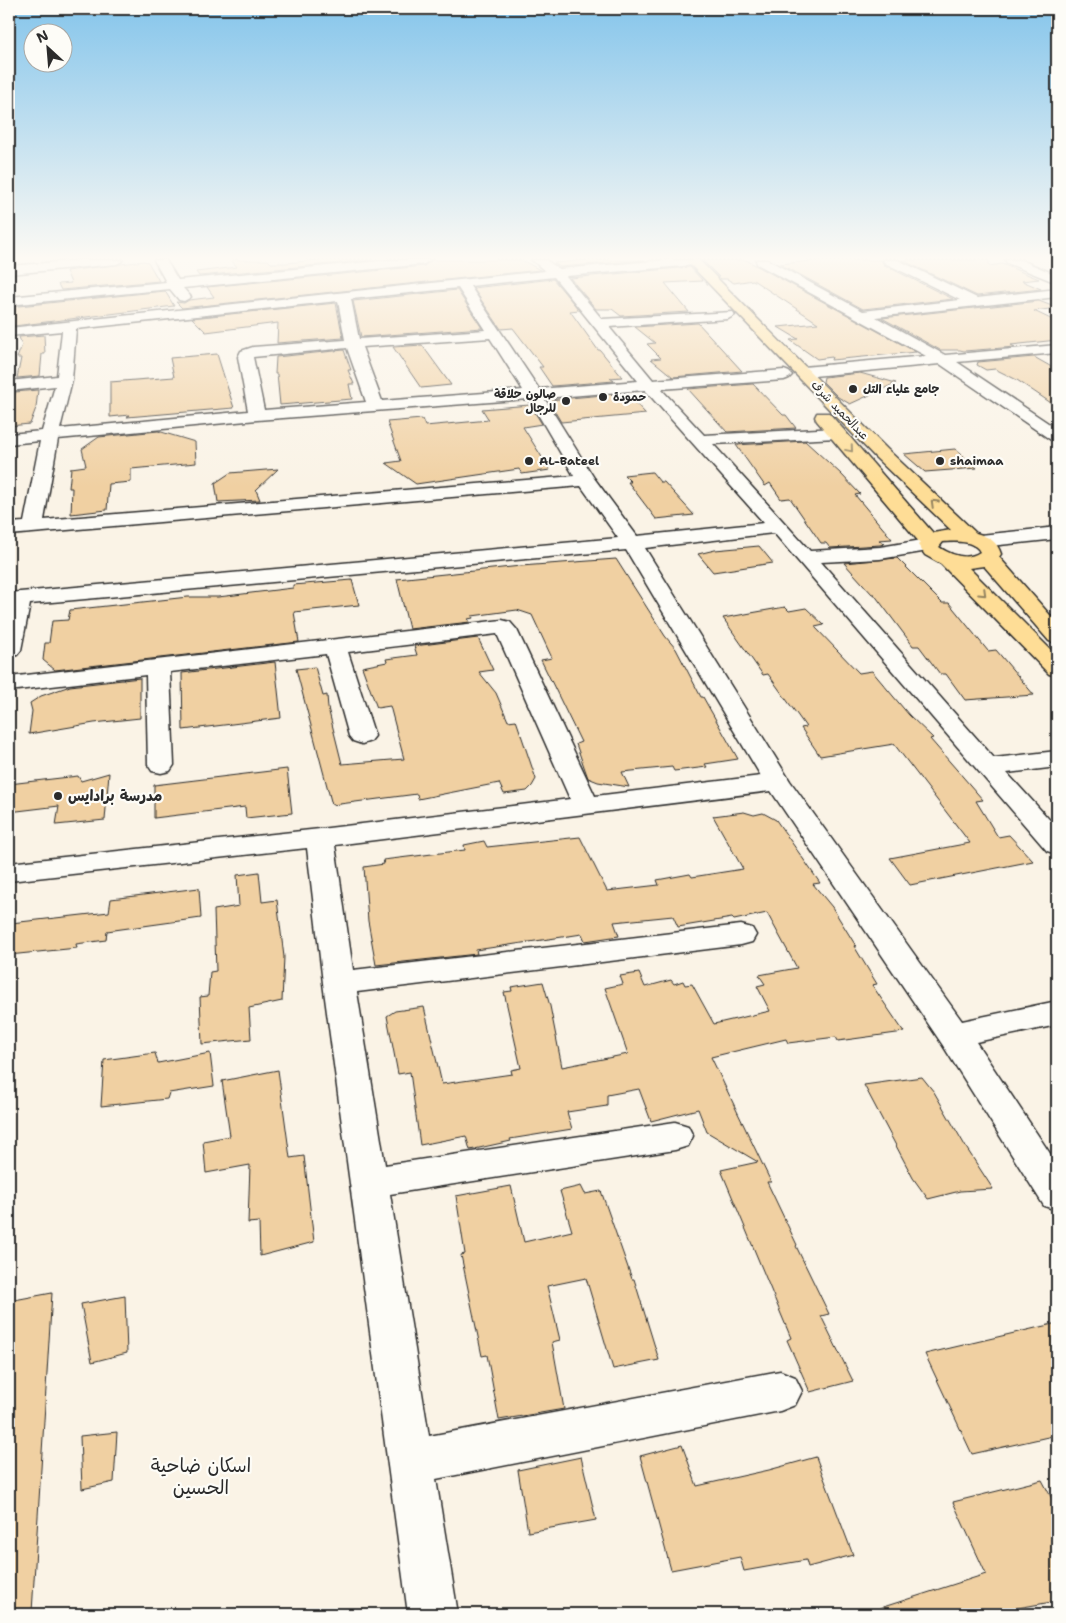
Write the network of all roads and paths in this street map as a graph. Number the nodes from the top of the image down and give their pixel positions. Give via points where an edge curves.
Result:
1 (68, 336) edge
2 (351, 336) edge
3 (460, 336) edge
4 (497, 336) edge
5 (609, 336) edge
6 (748, 336) edge
7 (764, 336) edge
8 (899, 336) edge
9 (353, 344) junction
10 (1057, 349) edge
11 (942, 359) junction
12 (803, 372) junction
13 (784, 374) junction
14 (64, 380) junction
15 (9, 386) edge
16 (650, 386) junction
17 (534, 394) junction
18 (376, 406) junction
19 (257, 415) junction
20 (1053, 430) edge
21 (837, 433) junction
22 (50, 434) junction
23 (9, 439) edge
24 (700, 440) junction
25 (586, 480) junction
26 (33, 527) junction
27 (779, 527) junction
28 (9, 529) edge
29 (1057, 533) edge
30 (1057, 542) edge
31 (632, 543) junction
32 (982, 546) junction
33 (935, 550) junction
34 (804, 557) junction
35 (14, 599) edge
36 (1057, 636) edge
37 (9, 643) edge
38 (335, 647) junction
39 (158, 667) junction
40 (1057, 669) edge
41 (9, 684) edge
42 (362, 736) dead end
43 (1057, 759) edge
44 (161, 764) dead end
45 (987, 767) junction
46 (778, 782) junction
47 (586, 805) junction
48 (320, 838) junction
49 (1057, 845) edge
50 (9, 872) edge
51 (741, 935) dead end
52 (340, 983) junction
53 (1057, 1013) edge
54 (954, 1035) junction
55 (675, 1136) dead end
56 (370, 1182) junction
57 (1057, 1195) edge
58 (780, 1391) dead end
59 (412, 1461) junction
60 (433, 1614) edge

1 - 14 street
2 - 9 street
3 - 9 street
4 - 17 street
5 - 16 street
6 - 13 main road, عبدالحميد شرف
7 - 12 main road, عبدالحميد شرف
8 - 11 street
9 - 18 street
9 - 19 street via 260,350 246,354
10 - 11 street
11 - 12 street
11 - 20 street
32 -> 12 main road, عبدالحميد شرف via 888,459
13 - 16 street
13 - 21 main road, عبدالحميد شرف
14 - 15 street
14 - 22 street
16 - 17 street
16 - 24 street
17 - 18 street
17 - 25 street
18 - 19 street
19 - 22 street
21 - 24 street
21 -> 33 main road, عبدالحميد شرف
22 - 23 street
22 - 26 street
24 - 27 street
25 - 26 street
25 - 31 street
26 - 28 street
27 - 31 street
27 - 34 street
29 - 32 street
30 - 32 street
31 - 35 street
31 - 46 street
32 - 33 main road via 945,536
32 - 33 main road via 975,561
32 - 36 main road, عبدالحميد شرف via 1027,604
33 - 34 street
33 -> 40 main road, عبدالحميد شرف
34 - 45 street
35 - 37 street
38 - 39 street
38 - 42 street
38 - 47 street via 504,628
39 - 41 street
39 - 44 street
43 - 45 street
45 - 49 street
46 - 47 street
46 - 54 street
47 - 48 street
48 - 50 street
48 - 52 street
51 - 52 street
52 - 56 street
53 - 54 street
54 - 57 street
55 - 56 street
56 - 59 street
58 - 59 street
59 - 60 street

